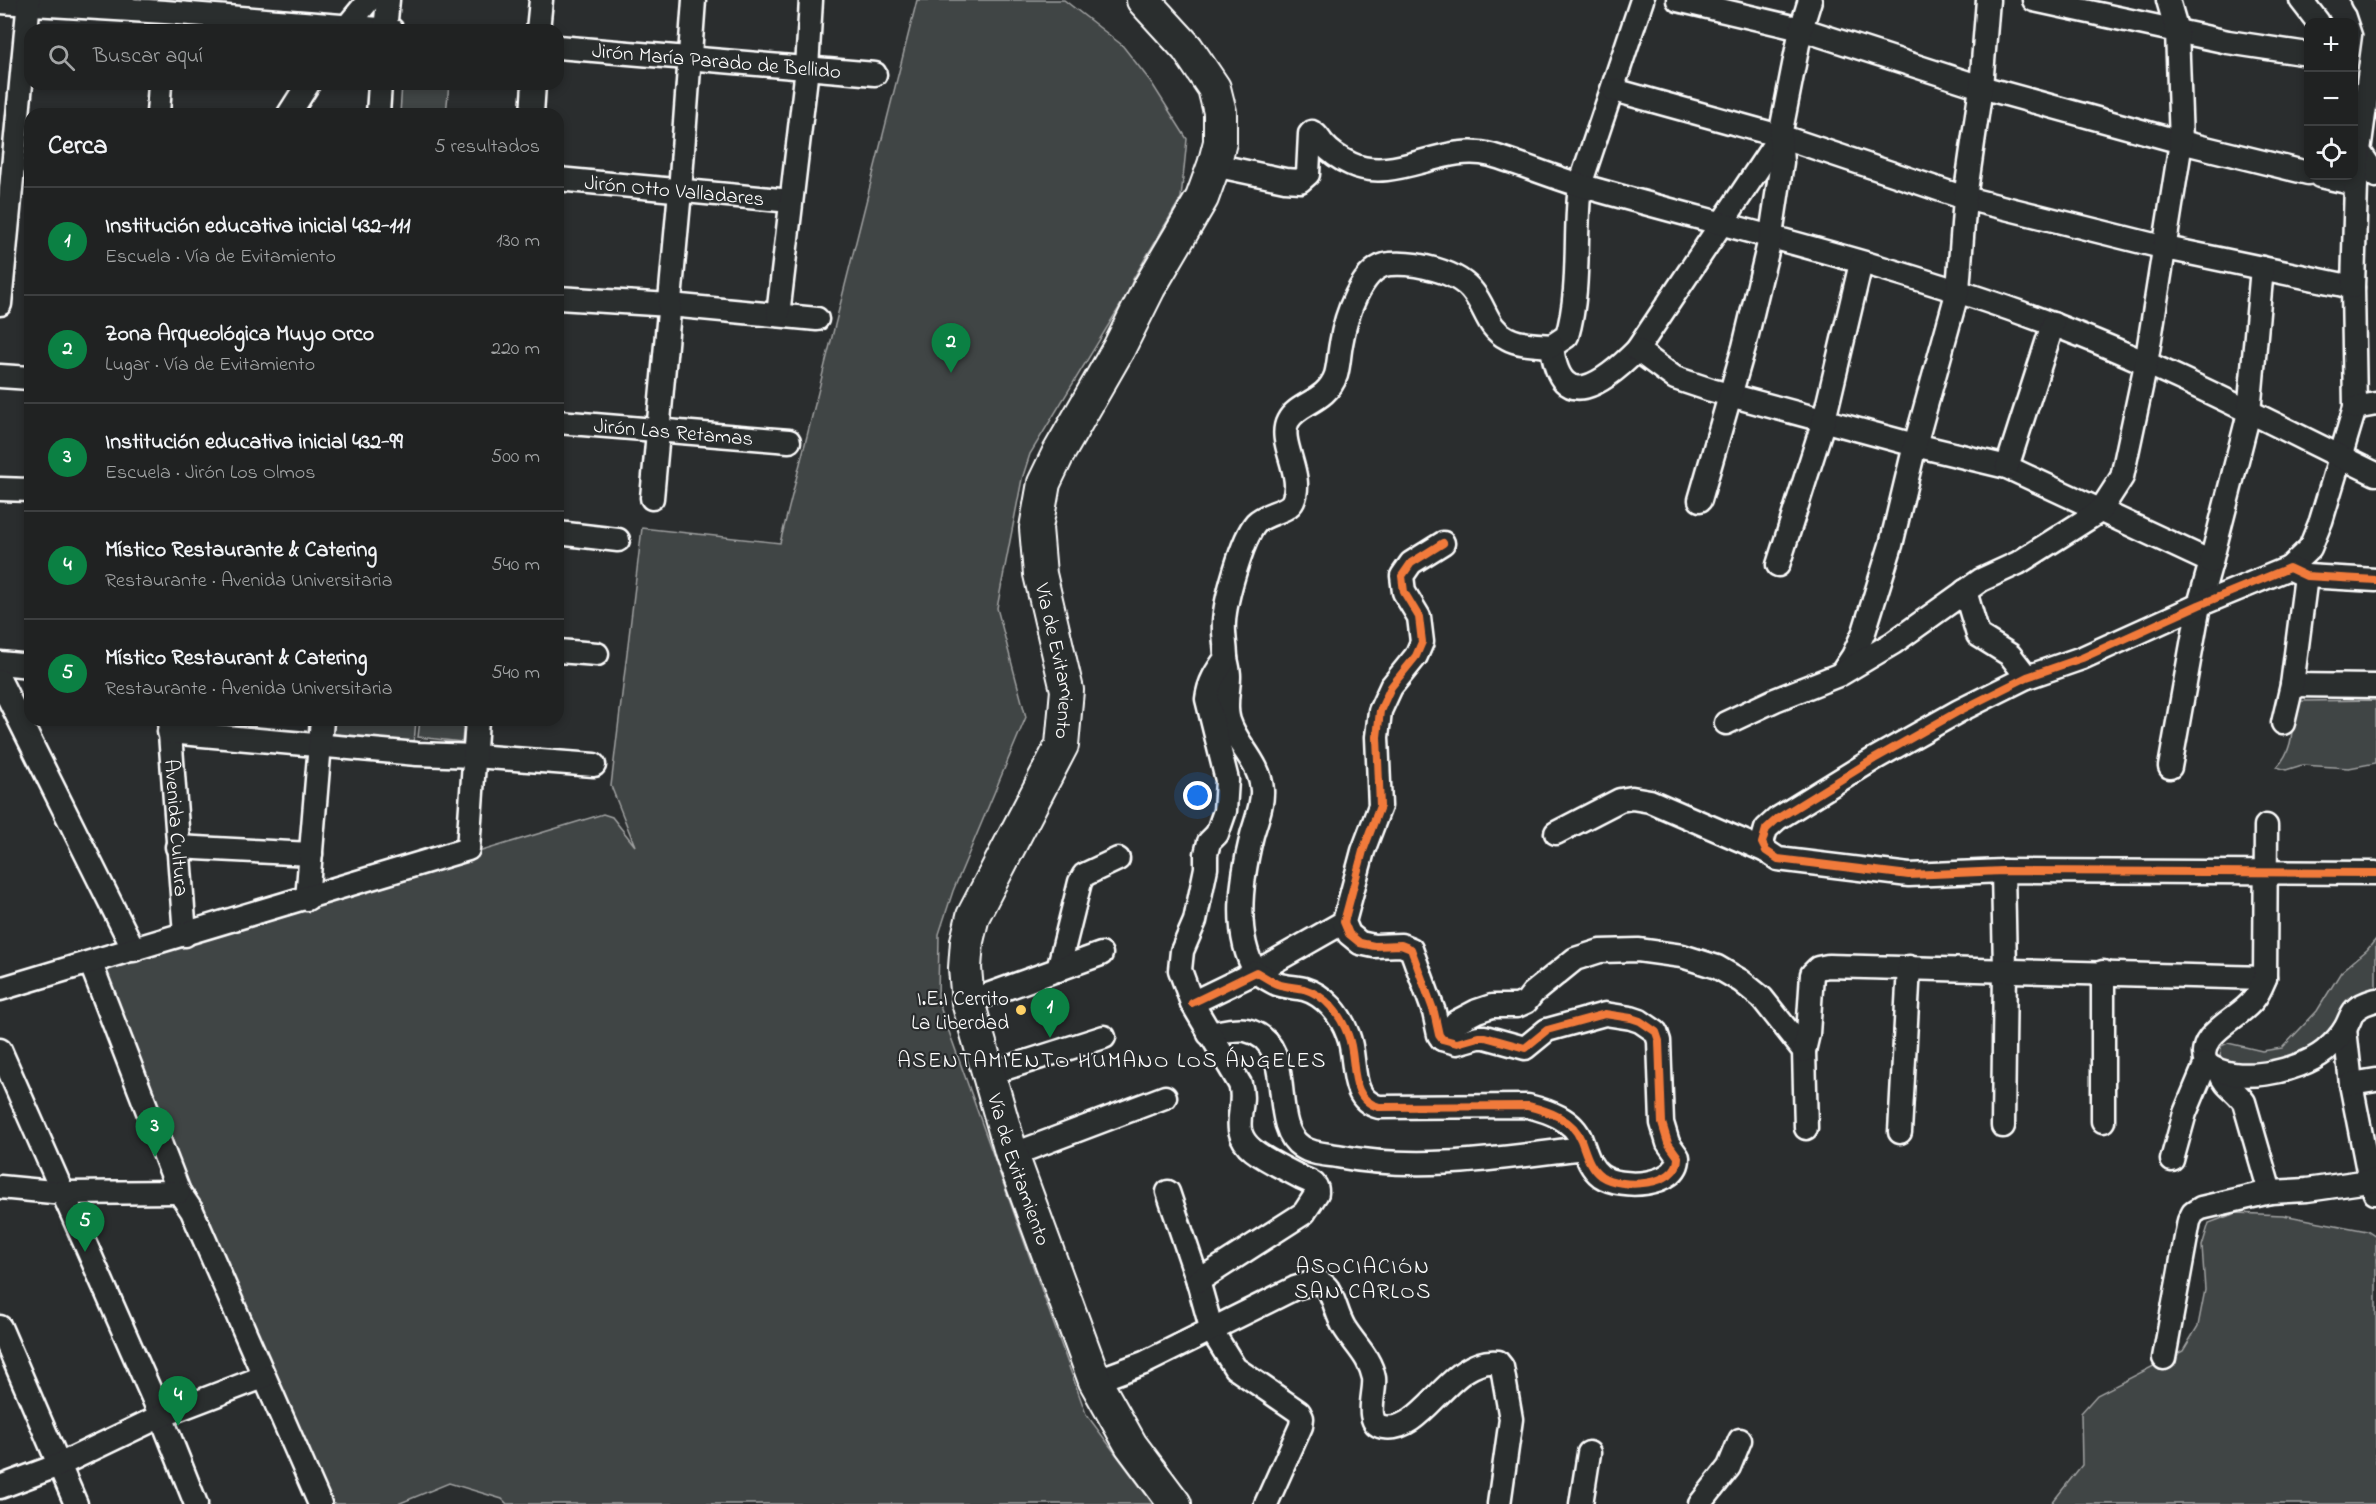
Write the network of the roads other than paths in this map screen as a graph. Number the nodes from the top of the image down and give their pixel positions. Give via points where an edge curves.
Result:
1 (369, 0) edge
2 (388, 0) edge
3 (541, 0) edge
4 (694, 0) edge
5 (811, 0) edge
6 (1143, 0) edge
7 (1642, 0) edge
8 (1678, 0) edge
9 (1810, 0) edge
10 (1988, 0) edge
11 (2034, 0) edge
12 (2168, 0) edge
13 (2301, 0) edge
14 (2362, 0) edge
15 (0, 2) edge
16 (28, 2) edge
17 (164, 14) edge
18 (2315, 18) edge
19 (26, 24) edge
20 (294, 24) edge
21 (349, 24) edge
22 (386, 24) edge
23 (539, 24) edge
24 (1801, 29) junction
25 (2177, 31) junction
26 (2376, 33) edge
27 (24, 40) edge
28 (564, 48) edge
29 (2304, 53) edge
30 (690, 58) junction
31 (807, 68) junction
32 (875, 74) dead end
33 (1981, 87) junction
34 (160, 90) edge
35 (304, 90) edge
36 (380, 90) edge
37 (534, 90) edge
38 (1614, 90) junction
39 (158, 108) edge
40 (293, 108) edge
41 (378, 108) edge
42 (532, 108) edge
43 (15, 127) edge
44 (1780, 136) junction
45 (2181, 142) junction
46 (1214, 165) junction
47 (2304, 172) edge
48 (2362, 179) edge
49 (564, 180) edge
50 (1580, 185) junction
51 (680, 190) junction
52 (1965, 198) junction
53 (791, 201) junction
54 (1722, 223) junction
55 (1771, 235) junction
56 (2166, 248) junction
57 (1860, 263) junction
58 (2262, 268) junction
59 (2353, 287) junction
60 (1958, 290) junction
61 (564, 298) edge
62 (0, 304) edge
63 (670, 305) junction
64 (778, 315) junction
65 (816, 320) dead end
66 (2053, 324) junction
67 (1552, 346) junction
68 (1636, 350) junction
69 (2146, 364) junction
70 (0, 376) edge
71 (24, 378) edge
72 (1729, 394) junction
73 (2366, 406) edge
74 (2249, 413) junction
75 (1824, 420) junction
76 (564, 423) edge
77 (660, 431) junction
78 (789, 441) dead end
79 (1915, 445) junction
80 (2341, 457) junction
81 (2007, 467) junction
82 (2376, 474) edge
83 (0, 489) edge
84 (24, 490) edge
85 (652, 498) dead end
86 (1700, 500) dead end
87 (2100, 511) junction
88 (564, 534) edge
89 (618, 540) dead end
90 (1443, 543) dead end
91 (2211, 562) junction
92 (1778, 565) dead end
93 (2297, 572) junction
94 (2376, 580) edge
95 (1965, 591) junction
96 (2199, 605) junction
97 (564, 651) edge
98 (597, 654) dead end
99 (1226, 658) junction
100 (0, 663) edge
101 (24, 665) edge
102 (1841, 674) junction
103 (2027, 677) junction
104 (0, 681) edge
105 (2292, 684) junction
106 (2376, 686) edge
107 (1726, 723) dead end
108 (2283, 723) dead end
109 (169, 726) edge
110 (322, 726) edge
111 (477, 726) edge
112 (320, 745) junction
113 (475, 756) junction
114 (594, 765) dead end
115 (2170, 767) dead end
116 (2266, 825) dead end
117 (1556, 833) dead end
118 (177, 847) junction
119 (1766, 851) junction
120 (311, 854) junction
121 (1118, 859) dead end
122 (2003, 871) junction
123 (2264, 873) junction
124 (2376, 873) edge
125 (307, 899) junction
126 (1344, 922) junction
127 (184, 935) junction
128 (134, 950) junction
129 (1101, 954) dead end
130 (91, 964) junction
131 (1909, 967) junction
132 (2005, 969) junction
133 (1058, 970) junction
134 (1256, 972) junction
135 (2103, 972) junction
136 (2265, 978) junction
137 (0, 990) edge
138 (2376, 1000) edge
139 (968, 1002) junction
140 (1192, 1003) junction
141 (2344, 1029) junction
142 (1209, 1034) junction
143 (1104, 1037) dead end
144 (1442, 1039) junction
145 (1804, 1051) junction
146 (3, 1062) edge
147 (2213, 1068) junction
148 (988, 1074) junction
149 (2376, 1080) edge
150 (2351, 1084) junction
151 (1165, 1097) dead end
152 (2103, 1121) dead end
153 (2003, 1125) dead end
154 (1806, 1128) dead end
155 (1900, 1132) dead end
156 (1583, 1148) junction
157 (1011, 1155) junction
158 (2172, 1160) dead end
159 (2374, 1185) edge
160 (0, 1188) edge
161 (63, 1192) junction
162 (180, 1192) junction
163 (1168, 1192) dead end
164 (2270, 1192) junction
165 (1198, 1281) junction
166 (0, 1327) edge
167 (1212, 1331) junction
168 (2164, 1358) dead end
169 (7, 1361) edge
170 (263, 1377) junction
171 (1095, 1381) junction
172 (162, 1416) junction
173 (1740, 1440) dead end
174 (1589, 1453) dead end
175 (59, 1465) junction
176 (0, 1487) edge
177 (76, 1504) edge
178 (196, 1504) edge
179 (320, 1504) edge
180 (1175, 1504) edge
181 (1266, 1504) edge
182 (1499, 1504) edge
183 (1581, 1504) edge
184 (1700, 1504) edge

1 - 21 street
2 - 22 street
3 - 23 street
4 - 30 street
5 - 31 street
6 - 46 highway, Vía de Evitamiento via 1187,48 1214,88 1220,112 1220,142
7 - 38 street
8 - 24 street
9 - 24 street
10 - 33 street
11 - 25 street
12 - 25 street
13 - 18 street
14 - 26 street
15 - 16 street
16 - 17 street
16 - 19 street
17 - 20 street
24 - 33 street
24 - 44 street
25 - 29 street
25 - 45 street
26 - 48 street via 2359,151
27 - 43 street
28 - 30 street, Jirón María Parado de Bellido
30 - 31 street, Jirón María Parado de Bellido
30 - 51 street
31 - 32 street, Jirón María Parado de Bellido
31 - 53 street
33 - 45 street
33 - 52 street
34 - 39 street
35 - 40 street
36 - 41 street
37 - 42 street
38 - 44 street
38 - 50 street
43 - 62 street
44 - 52 street
44 - 54 street
44 - 55 street via 1782,162
45 - 47 street
45 - 56 street
46 - 50 street via 1300,180 1308,174 1312,132 1330,151 1352,165 1394,169 1463,152 1488,154
46 - 139 highway, Vía de Evitamiento via 1202,198 1044,483 1036,528 1040,574 1067,690 1062,745 973,916 967,941
48 - 59 street
49 - 51 street, Jirón Otto Valladares
50 - 54 street
50 - 67 street via 1573,317 1567,336
51 - 53 street, Jirón Otto Valladares
51 - 63 street
52 - 56 street
52 - 60 street
53 - 64 street
54 - 55 street
54 - 68 street
55 - 57 street
55 - 72 street
56 - 58 street
56 - 69 street
57 - 60 street
57 - 75 street
58 - 59 street
58 - 74 street
59 - 73 street
60 - 66 street
60 - 79 street
61 - 63 street
63 - 64 street
63 - 77 street
64 - 65 street
66 - 69 street
66 - 81 street
67 - 68 street via 1560,376 1580,388 1606,378
67 - 99 street via 1509,339 1494,329 1474,292 1448,273 1404,264 1379,266 1370,274 1353,303 1335,377 1325,393 1288,420 1285,435 1293,462 1293,501 1256,523 1244,543 1224,622
68 - 72 street via 1675,378
69 - 74 street
69 - 87 street via 2122,477
70 - 71 street
72 - 75 street
72 - 86 street
73 - 80 street
74 - 80 street
74 - 91 street
75 - 79 street
75 - 92 street
76 - 77 street, Jirón Las Retamas
77 - 78 street, Jirón Las Retamas
77 - 85 street
79 - 81 street
79 - 102 street via 1891,545 1867,621
80 - 82 street
80 - 93 street via 2321,521
81 - 87 street
83 - 84 street
87 - 91 street
87 - 95 street
88 - 89 street
90 - 126 street via 1411,563 1402,576 1404,592 1419,617 1422,642 1416,656 1391,687 1380,711 1380,806
91 - 96 street
93 - 94 street
93 - 96 street
93 - 105 street
95 - 102 street via 1893,643
95 - 103 street via 1978,635 2010,655
96 - 103 street via 2082,658
96 - 115 street
97 - 98 street
99 - 134 street via 1229,724 1249,753 1262,791 1244,867 1241,900 1245,947
99 - 140 street via 1212,677 1207,699 1227,780 1225,811 1217,834 1209,842 1195,921 1180,961
100 - 101 street
102 - 107 street
103 - 119 street via 1874,759 1778,819 1766,829 1762,843
104 - 128 street
105 - 106 street
105 - 108 street
109 - 112 street
109 - 118 street, Avenida Cultura
110 - 112 street
111 - 113 street
112 - 113 street
112 - 120 street
113 - 114 street
113 - 125 street via 468,849
116 - 123 street
117 - 119 street via 1620,800 1632,798 1650,801
118 - 120 street
118 - 127 street, Avenida Cultura
119 - 122 street via 1778,859 1909,875
120 - 125 street
121 - 133 street via 1084,875 1080,882
122 - 123 street
122 - 132 street
123 - 124 street
123 - 136 street
125 - 127 street
126 - 134 street
126 - 144 street via 1349,934 1360,943 1396,944 1411,949
127 - 128 street
128 - 130 street
129 - 133 street
130 - 137 street
130 - 162 street
131 - 132 street
131 - 145 street via 1818,968 1809,985 1809,1034
131 - 155 street
132 - 135 street
132 - 153 street
133 - 139 street
134 - 140 street
134 - 156 street via 1276,984 1304,989 1325,1000 1348,1035 1358,1090 1371,1105 1528,1106 1549,1112 1571,1126
135 - 136 street
135 - 152 street
136 - 147 street via 2254,1000 2208,1040 2203,1056
138 - 141 street via 2355,1010
139 - 148 highway, Vía de Evitamiento
140 - 142 street
141 - 147 street via 2324,1052 2278,1071 2240,1075
141 - 150 street
142 - 156 street via 1244,1030 1266,1042 1276,1059 1288,1128 1296,1143 1309,1151 1365,1162 1435,1164
142 - 165 street via 1243,1093 1238,1121 1250,1148 1313,1183 1317,1193 1304,1213
143 - 148 street
144 - 145 street via 1456,1022 1477,1011 1526,1002 1575,959 1600,951 1638,950 1682,956 1725,971 1762,998
144 - 156 street via 1457,1043 1485,1037 1526,1048 1547,1030 1605,1014 1631,1018 1656,1032 1661,1050 1662,1123 1668,1143 1678,1157 1676,1169 1668,1177 1619,1183 1601,1175
145 - 154 street
146 - 161 street
147 - 158 street via 2185,1113
147 - 164 street via 2244,1102
148 - 157 highway, Vía de Evitamiento
149 - 150 street
150 - 159 street
151 - 157 street
157 - 171 highway, Vía de Evitamiento
159 - 164 street
160 - 161 street
161 - 162 street
161 - 172 street
162 - 170 street via 192,1211
163 - 165 street
164 - 168 street via 2193,1213
165 - 167 street
166 - 169 street
167 - 171 street
167 - 181 street via 1235,1368 1299,1412 1302,1418
167 - 182 street via 1295,1288 1318,1281 1327,1287 1344,1327 1370,1362 1375,1393 1371,1414 1382,1427 1410,1421 1462,1372 1487,1360 1498,1362 1507,1385 1511,1419
169 - 175 street
170 - 172 street
170 - 179 street
171 - 180 highway, Vía de Evitamiento via 1131,1445
172 - 175 street
172 - 178 street
173 - 184 street via 1729,1467
174 - 183 street
175 - 176 street
175 - 177 street

